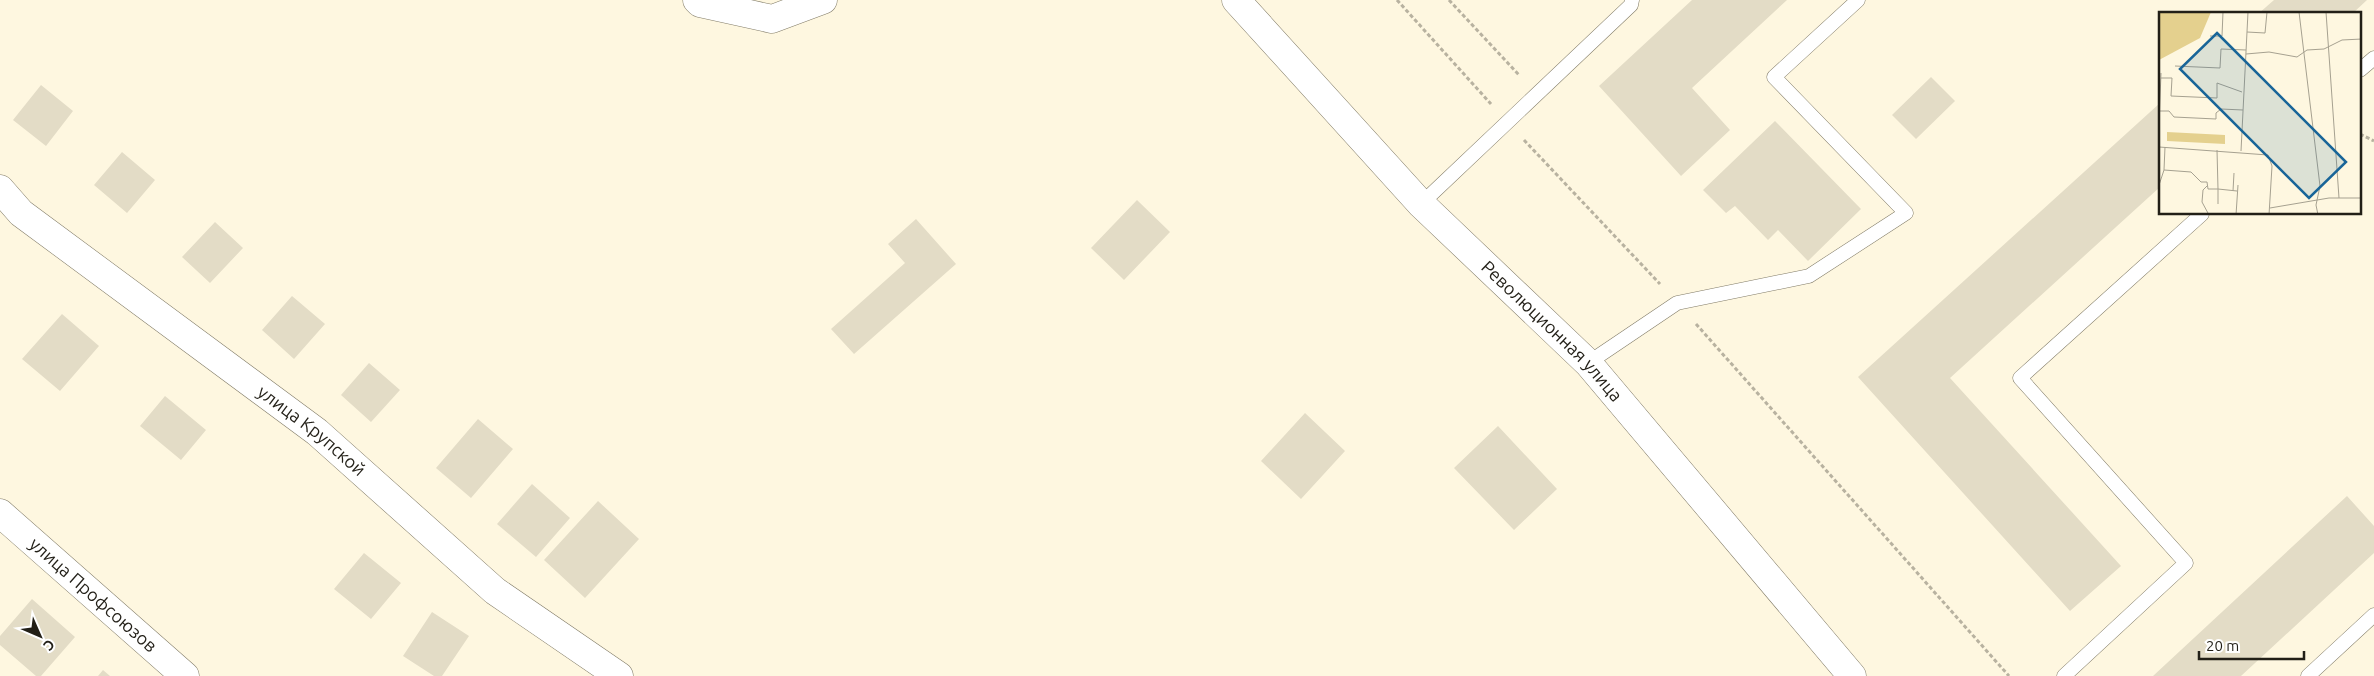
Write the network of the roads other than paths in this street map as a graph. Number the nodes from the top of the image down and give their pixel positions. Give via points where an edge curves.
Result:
1 (697, 0) edge
2 (823, 0) edge
3 (1236, 0) edge
4 (1632, 0) edge
5 (1858, 0) edge
6 (2374, 58) edge
7 (2362, 68) edge
8 (0, 189) edge
9 (1420, 204) junction
10 (2201, 215) edge
11 (1588, 363) junction
12 (0, 513) edge
13 (2374, 615) edge
14 (185, 676) edge
15 (619, 676) edge
16 (1852, 676) edge
17 (2064, 676) edge
18 (2308, 676) edge

1 - 2 street via 772,19
3 - 9 street, Революционная улица
4 - 9 lane via 1631,5 1538,95
5 - 11 lane via 1774,77 1906,213 1809,276 1677,303
6 - 7 lane
8 - 15 street, улица Крупской via 21,213 317,432 495,591
9 - 11 street, Революционная улица
10 - 17 lane via 2020,378 2186,563
11 - 16 street, Революционная улица
12 - 14 street, улица Профсоюзов
13 - 18 lane

